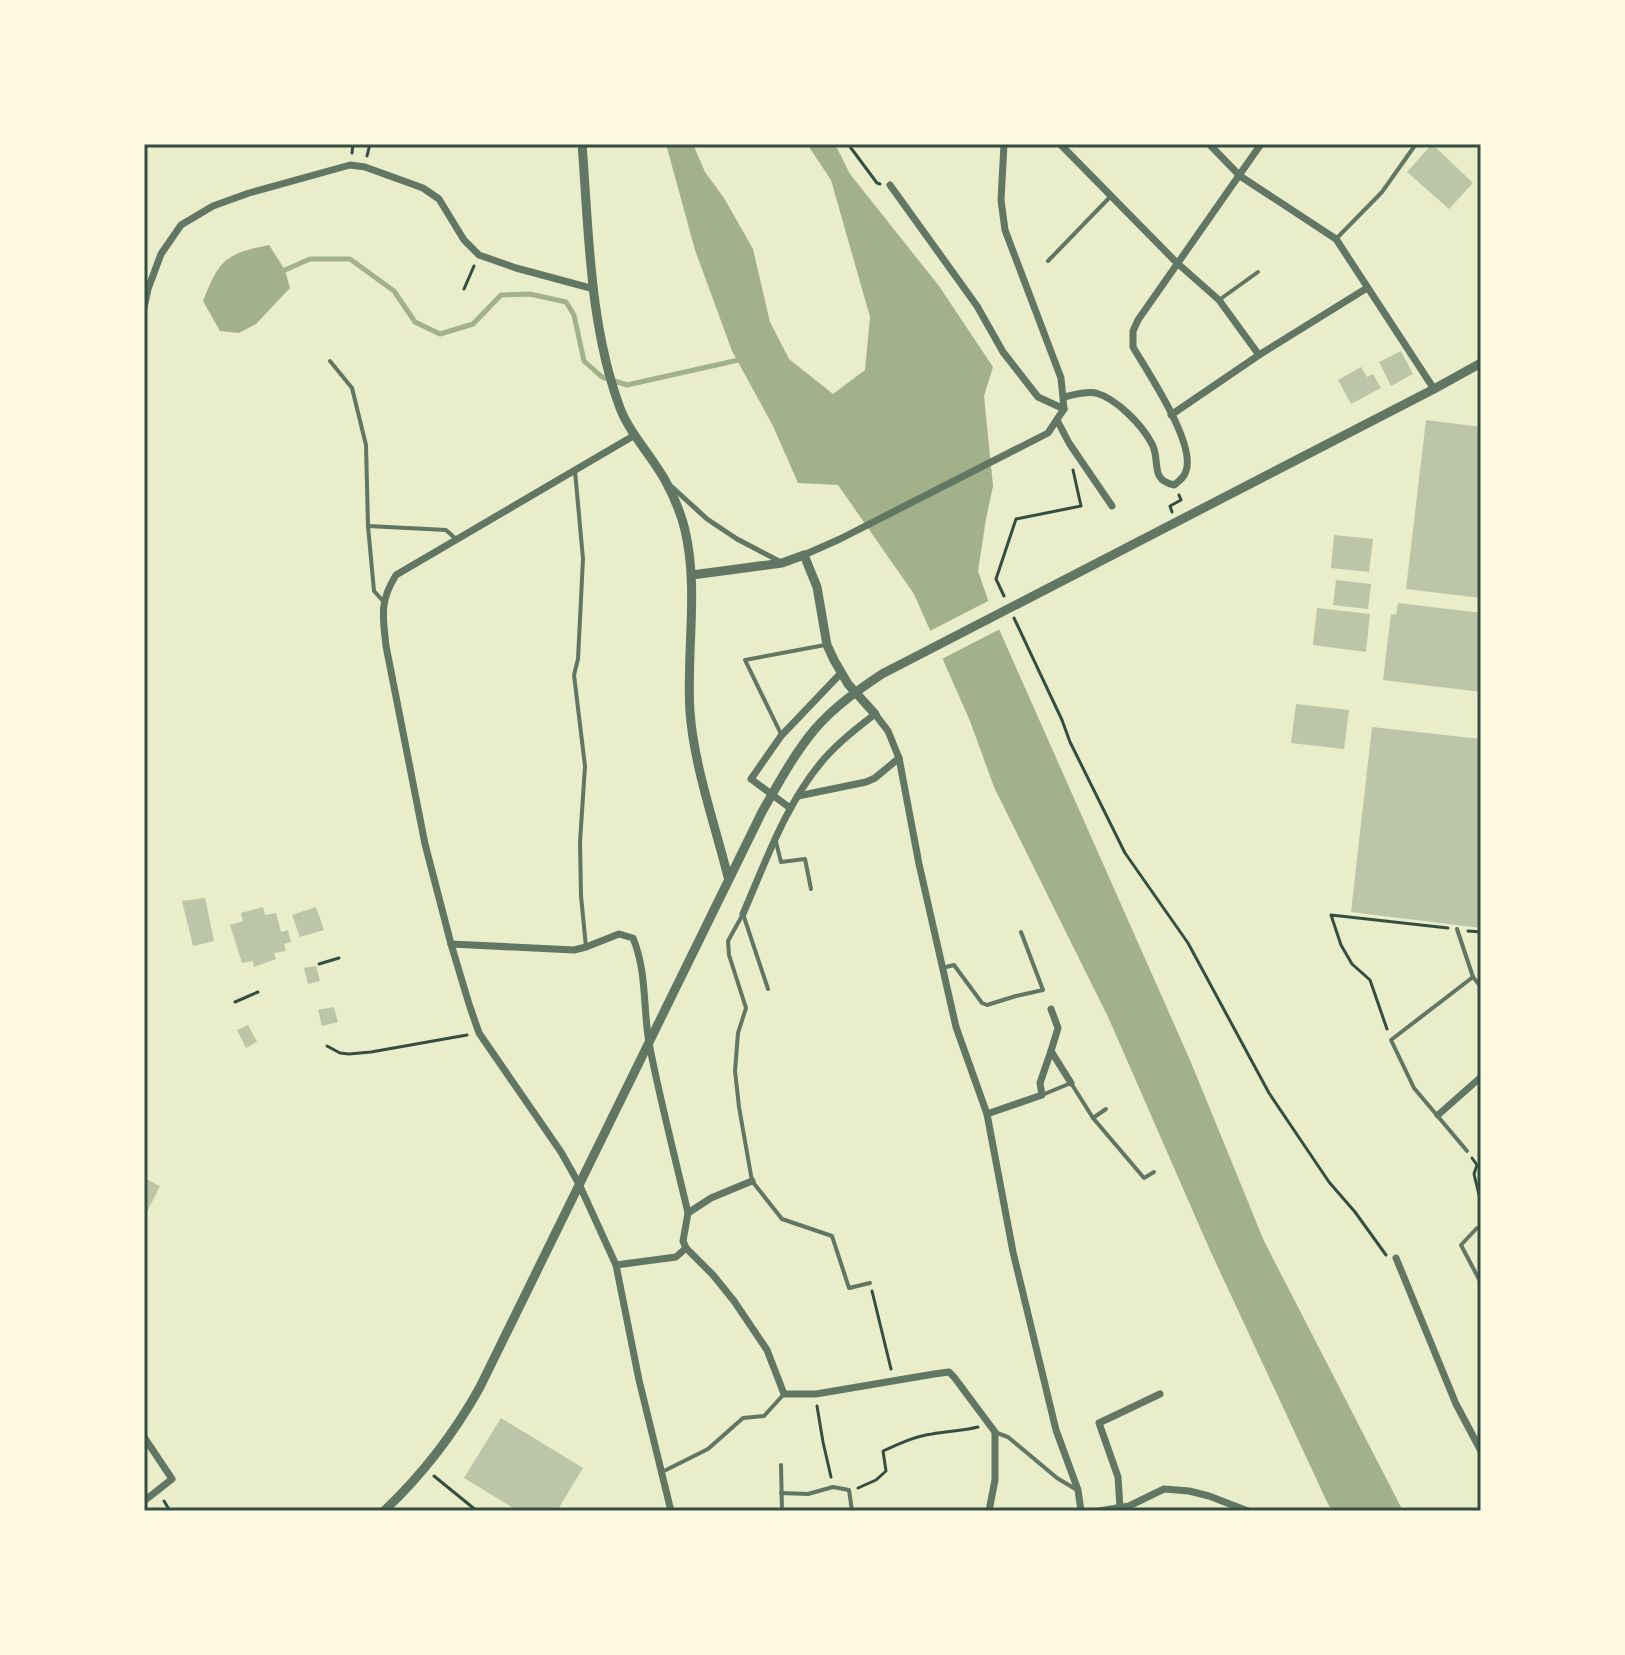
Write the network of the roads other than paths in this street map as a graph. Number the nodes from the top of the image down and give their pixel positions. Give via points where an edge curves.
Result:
1 (582, 144) edge
2 (1004, 144) edge
3 (1060, 144) edge
4 (1209, 144) edge
5 (1261, 144) edge
6 (1416, 144) edge
7 (1240, 176) junction
8 (890, 185) road end
9 (1111, 196) junction
10 (1336, 239) junction
11 (1048, 261) dead end
12 (1176, 262) junction
13 (1258, 272) dead end
14 (1367, 288) junction
15 (594, 289) junction
16 (1219, 300) junction
17 (144, 308) edge
18 (1259, 355) junction
19 (330, 361) dead end
20 (1481, 363) edge
21 (1434, 389) junction
22 (1064, 397) junction
23 (1064, 409) junction
24 (1171, 415) junction
25 (1057, 420) junction
26 (635, 435) junction
27 (575, 471) junction
28 (665, 480) junction
29 (1112, 506) dead end
30 (368, 526) junction
31 (456, 539) junction
32 (804, 555) junction
33 (782, 563) junction
34 (692, 575) junction
35 (383, 601) junction
36 (827, 645) junction
37 (841, 673) junction
38 (875, 714) junction
39 (781, 736) junction
40 (899, 758) junction
41 (798, 796) junction
42 (790, 808) junction
43 (775, 839) junction
44 (728, 877) junction
45 (811, 889) dead end
46 (743, 914) junction
47 (1457, 929) road end
48 (1021, 932) dead end
49 (451, 944) junction
50 (586, 947) junction
51 (942, 968) junction
52 (1473, 977) junction
53 (1481, 987) edge
54 (768, 989) dead end
55 (1051, 1009) dead end
56 (648, 1040) junction
57 (1051, 1051) junction
58 (1481, 1077) edge
59 (1071, 1083) junction
60 (1042, 1095) junction
61 (1106, 1109) dead end
62 (987, 1114) junction
63 (1438, 1115) junction
64 (1093, 1118) junction
65 (1467, 1151) road end
66 (1154, 1172) dead end
67 (752, 1181) junction
68 (579, 1184) junction
69 (688, 1213) junction
70 (1477, 1228) dead end
71 (686, 1248) junction
72 (1396, 1258) road end
73 (616, 1265) junction
74 (870, 1283) road end
75 (1481, 1283) edge
76 (784, 1394) junction
77 (1160, 1394) dead end
78 (995, 1432) junction
79 (144, 1437) edge
80 (1481, 1451) edge
81 (781, 1465) dead end
82 (662, 1472) junction
83 (1078, 1490) junction
84 (781, 1493) junction
85 (144, 1501) edge
86 (1120, 1508) junction
87 (1130, 1509) edge
88 (384, 1511) edge
89 (671, 1511) edge
90 (782, 1511) edge
91 (852, 1511) edge
92 (989, 1511) edge
93 (1081, 1511) edge
94 (1099, 1511) edge
95 (1248, 1511) edge

1 - 15 street
2 - 22 street via 1005,230
3 - 9 street
4 - 7 street
5 - 7 street
6 - 10 lane via 1382,192
7 - 10 street
7 - 12 street
8 - 23 street via 977,306 1003,352 1038,397
9 - 11 lane
9 - 12 street
10 - 14 street
12 - 16 street
12 - 24 street via 1133,331 1133,347
13 - 16 lane
14 - 18 street
14 - 21 street
15 - 17 street via 479,255 439,199 423,188 350,165 213,206 181,225 161,254
15 - 26 street via 608,368 621,411
16 - 18 street
18 - 24 street
19 - 30 lane via 352,388 363,433
20 - 21 street
21 - 44 street via 882,674 816,728 791,761
22 - 23 street
22 - 24 street via 1093,393 1124,409 1153,446 1160,479 1174,485 1188,469 1188,453
23 - 25 street
25 - 29 street
25 - 32 street via 1048,433
26 - 27 street
26 - 28 street
27 - 31 street
27 - 50 lane via 583,559 574,675 585,766 580,842
28 - 33 street via 707,519
28 - 34 street via 679,511
30 - 31 lane via 446,530
30 - 35 lane via 374,591
31 - 35 street via 396,575
32 - 33 street
32 - 36 street via 817,587
33 - 34 street
34 - 44 street via 693,741
35 - 49 street via 386,646 425,844
36 - 37 street
36 - 39 lane via 745,660
37 - 38 street
37 - 39 street
38 - 40 street
38 - 41 street via 842,740
39 - 42 street via 751,779
40 - 41 street via 866,782
40 - 51 street
41 - 42 street
42 - 43 street
43 - 45 lane via 781,862 805,859
43 - 46 street
44 - 56 street
46 - 54 lane
46 - 67 lane via 728,941 746,1008 735,1071
47 - 52 lane
48 - 51 lane via 1043,990 987,1005 954,965
49 - 50 street
49 - 68 street via 479,1033
50 - 56 street via 619,934 633,938 643,972
51 - 62 street
52 - 53 lane
52 - 63 lane via 1391,1040 1414,1088
55 - 57 street via 1058,1028
56 - 68 street
56 - 69 street
57 - 59 street
57 - 60 street via 1040,1083
58 - 63 street
59 - 60 lane
59 - 64 lane
60 - 62 street
61 - 64 lane
62 - 83 street via 1013,1252 1056,1430
63 - 65 lane
64 - 66 lane via 1144,1178
67 - 69 street
67 - 74 lane via 782,1219 832,1236 849,1288
68 - 73 street
68 - 88 street via 480,1387 444,1446
69 - 71 street
70 - 75 lane via 1461,1245
71 - 73 street via 676,1257
71 - 76 street via 759,1338
72 - 80 street
73 - 82 street
76 - 78 street via 816,1394 949,1372
76 - 82 lane via 764,1416 743,1418 708,1449
77 - 86 street via 1099,1423 1118,1477
78 - 83 lane
78 - 92 street
79 - 85 street via 172,1479
81 - 84 lane
82 - 89 street
83 - 93 street
84 - 90 lane
84 - 91 lane via 849,1490
86 - 87 street
86 - 94 street
87 - 95 street via 1164,1489 1199,1493

